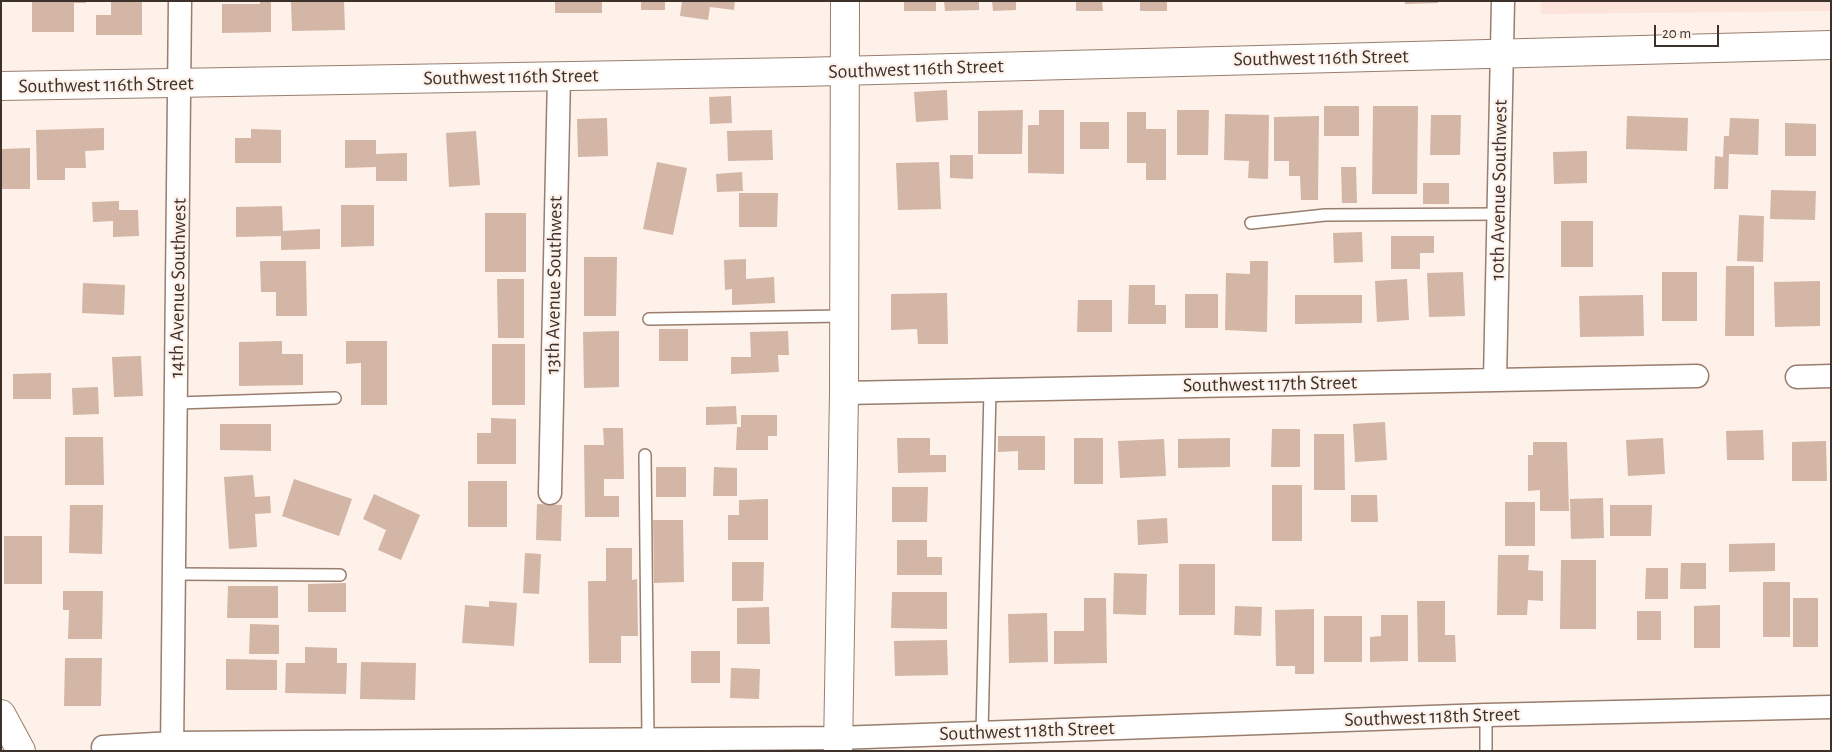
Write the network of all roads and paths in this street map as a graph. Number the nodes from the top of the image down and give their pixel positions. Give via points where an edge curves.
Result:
1 (180, 1) edge
2 (845, 1) edge
3 (1503, 1) edge
4 (1831, 45) edge
5 (1502, 54) junction
6 (845, 71) junction
7 (559, 76) junction
8 (180, 85) junction
9 (1, 86) edge
10 (1499, 214) junction
11 (1251, 223) dead end
12 (844, 316) junction
13 (649, 319) dead end
14 (1697, 376) dead end
15 (1831, 376) edge
16 (1797, 377) dead end
17 (1495, 379) junction
18 (990, 390) junction
19 (844, 393) junction
20 (335, 398) dead end
21 (176, 404) junction
22 (645, 456) dead end
23 (550, 493) dead end
24 (176, 574) junction
25 (340, 574) dead end
26 (1831, 708) edge
27 (1, 714) edge
28 (1486, 715) junction
29 (982, 733) junction
30 (648, 739) junction
31 (838, 744) edge
32 (103, 747) dead end
33 (172, 747) edge
34 (21, 751) edge
35 (1486, 751) edge

1 - 8 street, 14th Avenue Southwest
2 - 6 street
3 - 5 street, 10th Avenue Southwest
4 - 5 street, Southwest 116th Street
5 - 6 street, Southwest 116th Street
5 - 10 street, 10th Avenue Southwest
6 - 7 street, Southwest 116th Street
6 - 12 street
7 - 8 street, Southwest 116th Street
7 - 23 street, 13th Avenue Southwest
8 - 9 street, Southwest 116th Street
8 - 21 street, 14th Avenue Southwest
10 - 11 lane via 1325,215
10 - 17 street, 10th Avenue Southwest
12 - 13 lane
12 - 19 street
14 - 17 street, Southwest 117th Street
15 - 16 street
17 - 18 street, Southwest 117th Street
18 - 19 street, Southwest 117th Street
18 - 29 lane
19 - 31 street
20 - 21 lane
21 - 24 street, 14th Avenue Southwest
22 - 30 lane
24 - 25 lane
24 - 33 street, 14th Avenue Southwest
26 - 28 street, Southwest 118th Street
27 - 34 street
28 - 29 street, Southwest 118th Street
28 - 35 lane
29 - 31 street, Southwest 118th Street
30 - 31 street, Southwest 118th Street
30 - 33 street, Southwest 118th Street
32 - 33 street, Southwest 118th Street

